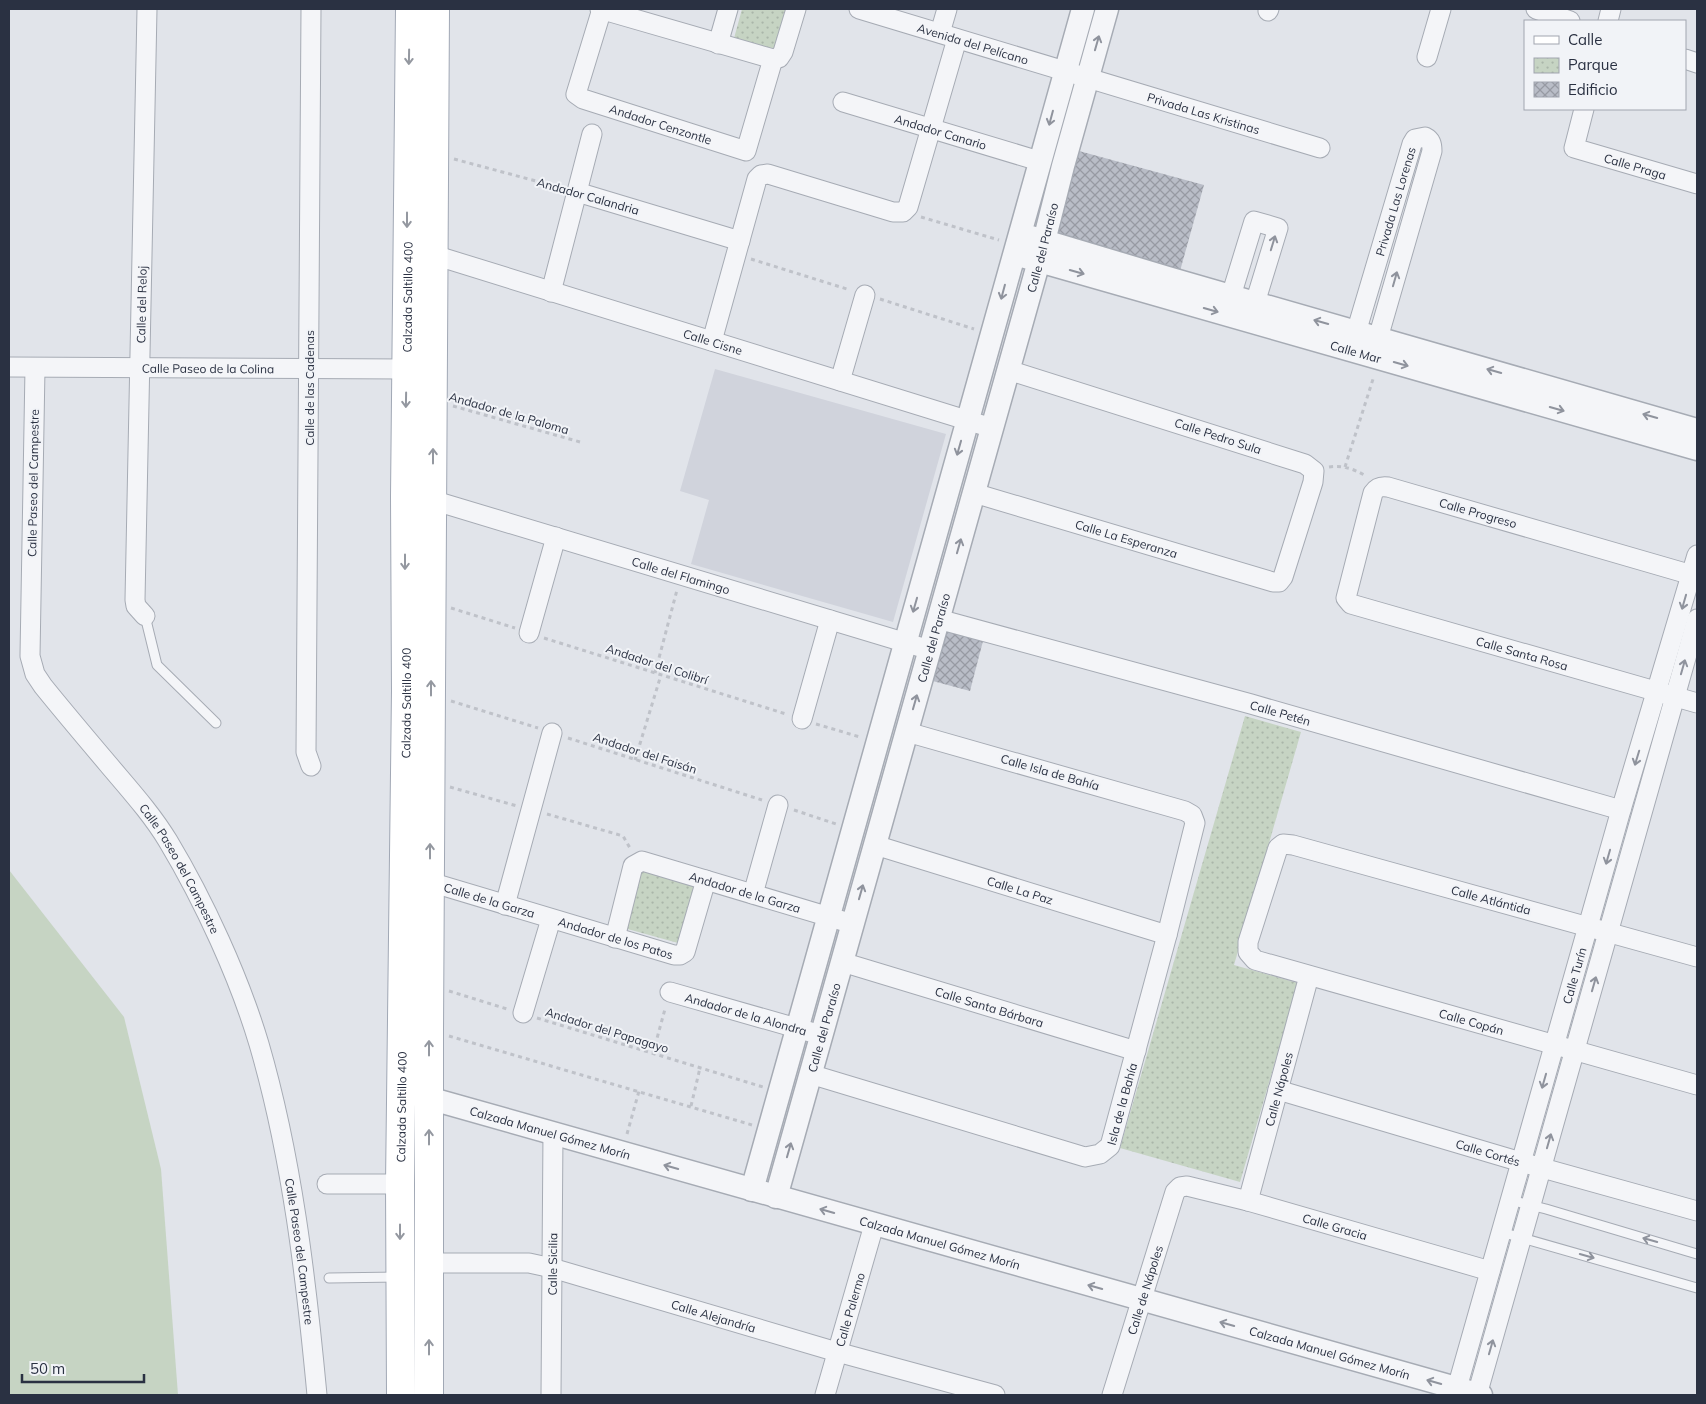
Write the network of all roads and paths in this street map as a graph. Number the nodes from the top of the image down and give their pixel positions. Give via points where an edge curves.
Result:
1 (148, 9) edge
2 (311, 9) edge
3 (410, 9) edge
4 (435, 9) edge
5 (601, 9) edge
6 (728, 9) edge
7 (796, 9) edge
8 (859, 9) edge
9 (947, 9) edge
10 (1083, 9) edge
11 (1107, 9) edge
12 (1441, 9) edge
13 (1536, 9) edge
14 (1567, 20) edge
15 (948, 36) junction
16 (718, 44) junction
17 (1427, 57) dead end
18 (776, 59) junction
19 (1064, 72) junction
20 (1087, 78) junction
21 (843, 102) dead end
22 (1584, 110) edge
23 (931, 128) junction
24 (592, 134) dead end
25 (1320, 148) dead end
26 (434, 154) junction
27 (1039, 161) junction
28 (1697, 184) edge
29 (577, 192) junction
30 (903, 212) junction
31 (740, 241) junction
32 (1016, 244) junction
33 (1042, 251) junction
34 (434, 255) junction
35 (551, 292) junction
36 (866, 295) dead end
37 (1231, 296) junction
38 (1255, 303) junction
39 (712, 341) junction
40 (1368, 347) junction
41 (9, 367) edge
42 (35, 368) junction
43 (139, 368) junction
44 (309, 369) junction
45 (406, 370) junction
46 (1008, 370) junction
47 (840, 381) junction
48 (433, 400) junction
49 (967, 420) junction
50 (992, 428) junction
51 (1697, 430) edge
52 (580, 442) dead end
53 (1697, 450) edge
54 (1345, 467) junction
55 (1314, 471) junction
56 (1378, 488) junction
57 (974, 493) junction
58 (432, 500) junction
59 (556, 537) junction
60 (1697, 555) edge
61 (681, 575) junction
62 (1692, 575) junction
63 (432, 602) junction
64 (140, 608) joint
65 (938, 618) junction
66 (1697, 619) edge
67 (830, 620) junction
68 (529, 633) junction
69 (905, 642) junction
70 (930, 650) junction
71 (655, 673) junction
72 (661, 675) junction
73 (431, 694) junction
74 (1666, 694) junction
75 (1697, 703) edge
76 (802, 719) junction
77 (216, 723) dead end
78 (907, 732) junction
79 (552, 733) junction
80 (877, 743) junction
81 (635, 760) junction
82 (312, 766) dead end
83 (778, 805) junction
84 (1621, 810) junction
85 (1192, 815) joint
86 (853, 829) junction
87 (875, 845) junction
88 (706, 880) junction
89 (430, 882) junction
90 (753, 894) junction
91 (505, 905) junction
92 (828, 917) junction
93 (551, 919) junction
94 (853, 924) junction
95 (1588, 926) junction
96 (1609, 932) junction
97 (1167, 935) junction
98 (615, 938) junction
99 (1248, 952) joint
100 (1697, 957) edge
101 (842, 962) junction
102 (1309, 976) junction
103 (429, 985) junction
104 (670, 992) dead end
105 (523, 1014) junction
106 (797, 1029) junction
107 (429, 1030) junction
108 (821, 1036) junction
109 (1555, 1043) junction
110 (1575, 1049) junction
111 (1136, 1051) junction
112 (700, 1068) junction
113 (810, 1074) junction
114 (1697, 1084) edge
115 (400, 1090) junction
116 (1278, 1090) junction
117 (639, 1092) junction
118 (780, 1092) junction
119 (428, 1097) junction
120 (690, 1106) junction
121 (769, 1130) junction
122 (553, 1133) junction
123 (622, 1152) junction
124 (1521, 1162) junction
125 (1542, 1168) junction
126 (327, 1184) dead end
127 (400, 1184) junction
128 (1180, 1187) joint
129 (752, 1190) junction
130 (776, 1197) junction
131 (1510, 1200) junction
132 (1248, 1201) junction
133 (1531, 1206) junction
134 (1697, 1211) edge
135 (874, 1225) junction
136 (1501, 1232) junction
137 (1522, 1237) junction
138 (1697, 1254) edge
139 (429, 1263) junction
140 (552, 1268) junction
141 (1490, 1271) junction
142 (400, 1277) junction
143 (329, 1278) dead end
144 (1697, 1288) edge
145 (1142, 1300) junction
146 (837, 1352) junction
147 (556, 1394) edge
148 (1470, 1394) edge
149 (317, 1395) edge
150 (401, 1395) edge
151 (429, 1395) edge
152 (825, 1395) edge
153 (995, 1395) edge
154 (1112, 1395) edge

1 - 43 street, Calle del Reloj
2 - 44 street, Calle de las Cadenas
3 -> 45 main road, Calzada Saltillo 400
4 - 26 main road, Calzada Saltillo 400
5 - 16 street
5 - 18 street, Andador Cenzontle via 576,94 583,99 746,151
6 - 16 street
7 - 18 street via 783,52
8 - 15 street, Avenida del Pelícano
9 - 15 street
10 - 19 street, Calle del Paraíso
20 -> 11 street, Calle del Paraíso
12 - 17 street
13 - 14 street
15 - 19 street, Avenida del Pelícano
15 - 23 street
16 - 18 street
19 - 20 street, Avenida del Pelícano
19 -> 27 street, Calle del Paraíso
20 - 25 street, Privada Las Kristinas
20 - 33 street, Calle del Paraíso
21 - 23 street, Andador Canario
22 - 28 street, Calle Praga via 1574,148
23 - 27 street, Andador Canario
23 - 30 street via 908,207
24 - 29 street
26 - 29 path, Andador Calandria
26 - 34 main road, Calzada Saltillo 400
27 - 32 street, Calle del Paraíso
29 - 31 street, Andador Calandria
29 - 35 street
30 - 31 street via 893,212 768,174 761,175 757,179
30 - 32 path
31 - 39 street
32 - 33 street, Calle Mar
32 -> 49 street, Calle del Paraíso
33 - 37 street, Calle Mar
33 -> 40 street, Calle Mar
33 - 46 street, Calle del Paraíso
34 - 35 street, Calle Cisne
34 - 48 main road, Calzada Saltillo 400
35 - 39 street, Calle Cisne
36 - 47 street
37 - 38 street, Calle Mar
38 -> 37 street via 1278,228 1254,221
40 -> 38 street, Calle Mar
39 - 47 street, Calle Cisne
40 -> 40 street, Privada Las Lorenas via 1432,150 1425,137 1415,139 1412,144
51 -> 40 street, Calle Mar
40 -> 53 street, Calle Mar
40 - 54 path
41 - 42 street, Calle Paseo de la Colina
42 - 43 street, Calle Paseo de la Colina
42 - 149 street, Calle Paseo del Campestre via 30,656 35,674 43,686 141,802 168,841 208,916 245,1001 285,1152
43 - 44 street, Calle Paseo de la Colina
43 - 64 street, Calle del Reloj
44 - 45 street, Calle Paseo de la Colina
44 - 82 street, Calle de las Cadenas via 306,752
45 -> 115 main road, Calzada Saltillo 400 via 406,691
46 - 50 street, Calle del Paraíso
46 - 55 street, Calle Pedro Sula via 1305,464
47 - 49 street, Calle Cisne
48 - 52 path, Andador de la Paloma
58 -> 48 main road, Calzada Saltillo 400
49 - 50 street, Calle Cisne
49 -> 69 street, Calle del Paraíso
50 - 57 street, Calle del Paraíso
54 - 55 path
54 - 56 path via 1358,471
55 - 57 street, Calle La Esperanza via 1284,577 1279,582
56 - 62 street, Calle Progreso via 1388,486
56 - 74 street, Calle Santa Rosa via 1368,512 1346,598 1351,604
65 -> 57 street, Calle del Paraíso
58 - 59 street, Calle del Flamingo
58 - 63 main road, Calzada Saltillo 400
59 - 61 street, Calle del Flamingo
59 - 68 street
60 - 62 street, Calle Turín
61 - 67 street, Calle del Flamingo
61 - 71 path
62 -> 74 street, Calle Turín
63 - 68 path, Andador del Colibrí
73 -> 63 main road, Calzada Saltillo 400
64 - 77 lane via 157,665
65 - 70 street, Calle del Paraíso
65 - 84 street, Calle Petén
74 -> 66 street, Calle Turín
67 - 69 street, Calle del Flamingo
67 - 76 street
68 - 71 path, Andador del Colibrí
69 - 70 street, Calle del Flamingo
69 - 80 street, Calle del Paraíso
78 -> 70 street, Calle del Paraíso
71 - 72 path, Andador del Colibrí
72 - 76 path, Andador del Colibrí
72 - 81 path
73 - 79 path, Andador del Faisán
89 -> 73 main road, Calzada Saltillo 400
74 - 75 street, Calle Santa Rosa
74 -> 84 street, Calle Turín
74 - 96 street, Calle Turín
76 - 80 path, Andador del Colibrí
78 - 85 street, Calle Isla de Bahía
78 - 87 street, Calle del Paraíso
79 - 81 path, Andador del Faisán
79 - 91 street
80 - 86 street, Calle del Paraíso
81 - 83 path, Andador del Faisán
83 - 86 path, Andador del Faisán
83 - 90 street
84 -> 95 street, Calle Turín
85 - 97 street, Isla de la Bahía via 1194,823
86 - 92 street, Calle del Paraíso
94 -> 87 street, Calle del Paraíso
87 - 97 street, Calle La Paz
88 - 90 street, Andador de la Garza
88 - 98 street, Andador de los Patos via 685,952 674,955
88 - 98 street, Andador de la Garza via 638,862 633,866
89 - 91 street, Calle de la Garza
89 - 103 main road, Calzada Saltillo 400
90 - 92 street, Andador de la Garza
91 - 93 street, Calle de la Garza
92 - 94 street, Andador de la Garza
92 - 106 street, Calle del Paraíso
93 - 98 street, Andador de los Patos
93 - 105 street
94 - 101 street, Calle del Paraíso
95 - 96 street, Calle Atlántida
95 - 99 street, Calle Atlántida via 1284,844 1278,848 1248,942
95 - 109 street, Calle Turín
96 - 100 street, Calle Atlántida
110 -> 96 street, Calle Turín
97 - 111 street, Isla de la Bahía
99 - 102 street, Calle Copán via 1255,960
101 - 108 street, Calle del Paraíso
101 - 111 street, Calle Santa Bárbara
102 - 109 street, Calle Copán
102 - 116 street, Calle Nápoles
103 - 105 path, Andador del Papagayo
103 - 107 main road, Calzada Saltillo 400
104 - 106 street, Andador de la Alondra
105 - 112 path, Andador del Papagayo
106 - 108 street, Andador de la Alondra
106 - 118 street, Calle del Paraíso
107 - 117 path
119 -> 107 main road, Calzada Saltillo 400
108 - 113 street, Calle del Paraíso
109 - 110 street, Calle Copán
109 -> 124 street, Calle Turín
110 - 114 street, Calle Copán
125 -> 110 street, Calle Turín
111 - 113 street, Isla de la Bahía via 1110,1146 1100,1154 1085,1157
112 - 118 path, Andador del Papagayo
112 - 120 path
130 -> 113 street, Calle del Paraíso
115 - 119 street, Calzada Manuel Gómez Morín
115 - 127 main road, Calzada Saltillo 400
116 - 124 street, Calle Cortés
116 - 132 street, Calle Nápoles
117 - 120 path
117 - 123 path
118 - 121 street, Calle del Paraíso
119 - 122 street, Calzada Manuel Gómez Morín
139 -> 119 main road, Calzada Saltillo 400
120 - 121 path
121 - 129 street, Calle del Paraíso
122 - 123 street, Calzada Manuel Gómez Morín
122 - 140 street, Calle Sicilia
129 -> 123 street, Calzada Manuel Gómez Morín
124 - 125 street, Calle Cortés
124 - 131 street, Calle Turín
125 - 133 street, Calle Turín
125 - 134 street, Calle Cortés
126 - 127 street
127 -> 142 main road, Calzada Saltillo 400
128 - 132 street, Calle Gracia
128 - 145 street, Calle de Nápoles via 1175,1192
129 - 130 street, Calzada Manuel Gómez Morín
135 -> 130 street, Calzada Manuel Gómez Morín
131 - 133 lane
131 - 136 street, Calle Turín
132 - 141 street, Calle Gracia
133 - 137 street, Calle Turín
138 -> 133 lane
145 -> 135 street, Calzada Manuel Gómez Morín
135 - 146 street, Calle Palermo
136 - 137 lane
136 - 141 street, Calle Turín
137 -> 144 lane
148 -> 137 street, Calle Turín
139 - 140 street, Calle Alejandría via 529,1263
151 -> 139 main road, Calzada Saltillo 400
140 - 146 street, Calle Alejandría
140 - 147 street, Calle Sicilia
141 - 148 street, Calle Turín
142 - 143 lane
142 - 150 main road, Calzada Saltillo 400
148 -> 145 street, Calzada Manuel Gómez Morín
145 - 154 street, Calle de Nápoles
146 - 152 street, Calle Palermo
146 - 153 street, Calle Alejandría

